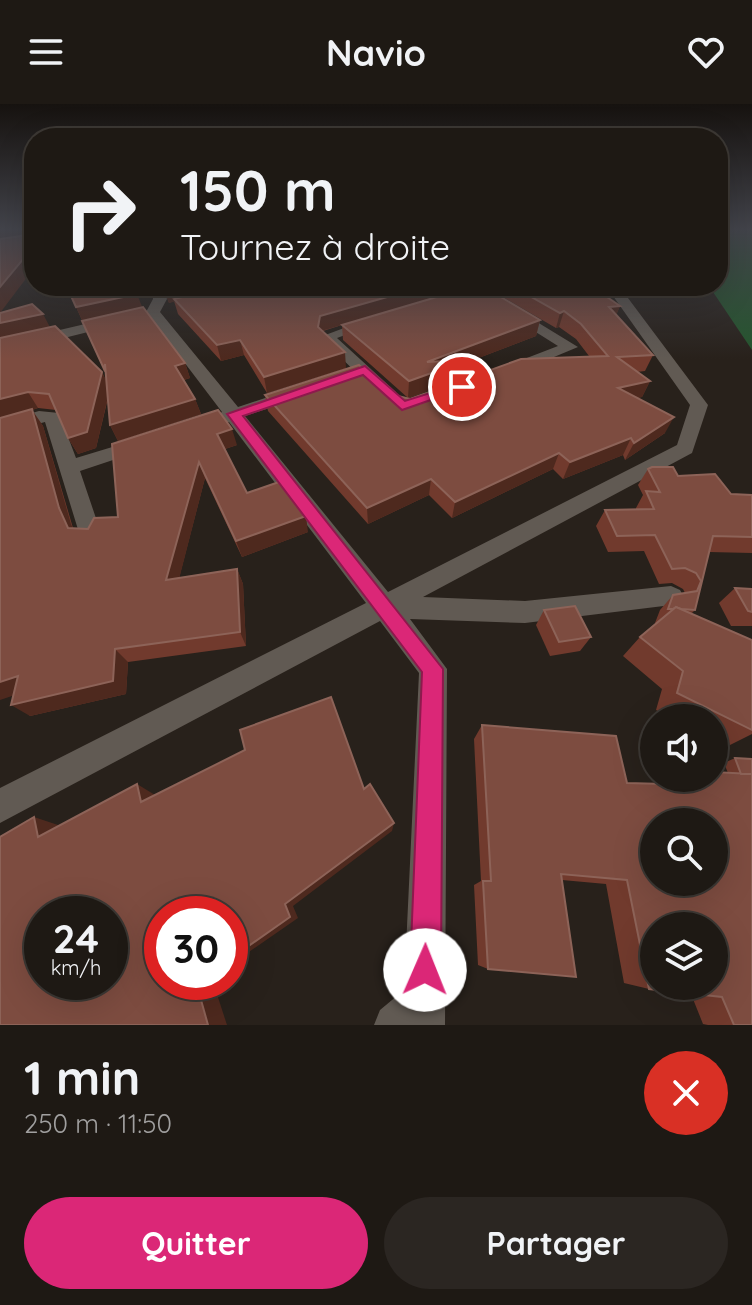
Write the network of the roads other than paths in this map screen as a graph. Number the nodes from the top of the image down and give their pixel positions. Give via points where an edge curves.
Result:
1 (479, 296) edge
2 (621, 296) edge
3 (159, 302) edge
4 (389, 317) edge
5 (0, 349) edge
6 (365, 370) junction
7 (496, 375) edge
8 (336, 380) edge
9 (307, 390) edge
10 (402, 406) edge
11 (234, 414) junction
12 (204, 424) edge
13 (0, 428) edge
14 (160, 438) edge
15 (70, 467) junction
16 (91, 536) edge
17 (671, 597) edge
18 (386, 606) junction
19 (0, 806) edge
20 (415, 1017) edge

1 - 7 street via 570,347
2 - 18 street via 699,405 685,449
3 - 5 street
3 - 11 street
4 - 6 street via 327,335
6 - 8 street
6 - 10 street
9 - 11 street
11 - 12 street
11 - 18 street
13 - 15 street via 53,417
14 - 15 street
15 - 16 street
17 - 18 street via 525,612
18 - 19 street
18 - 20 street via 433,669

